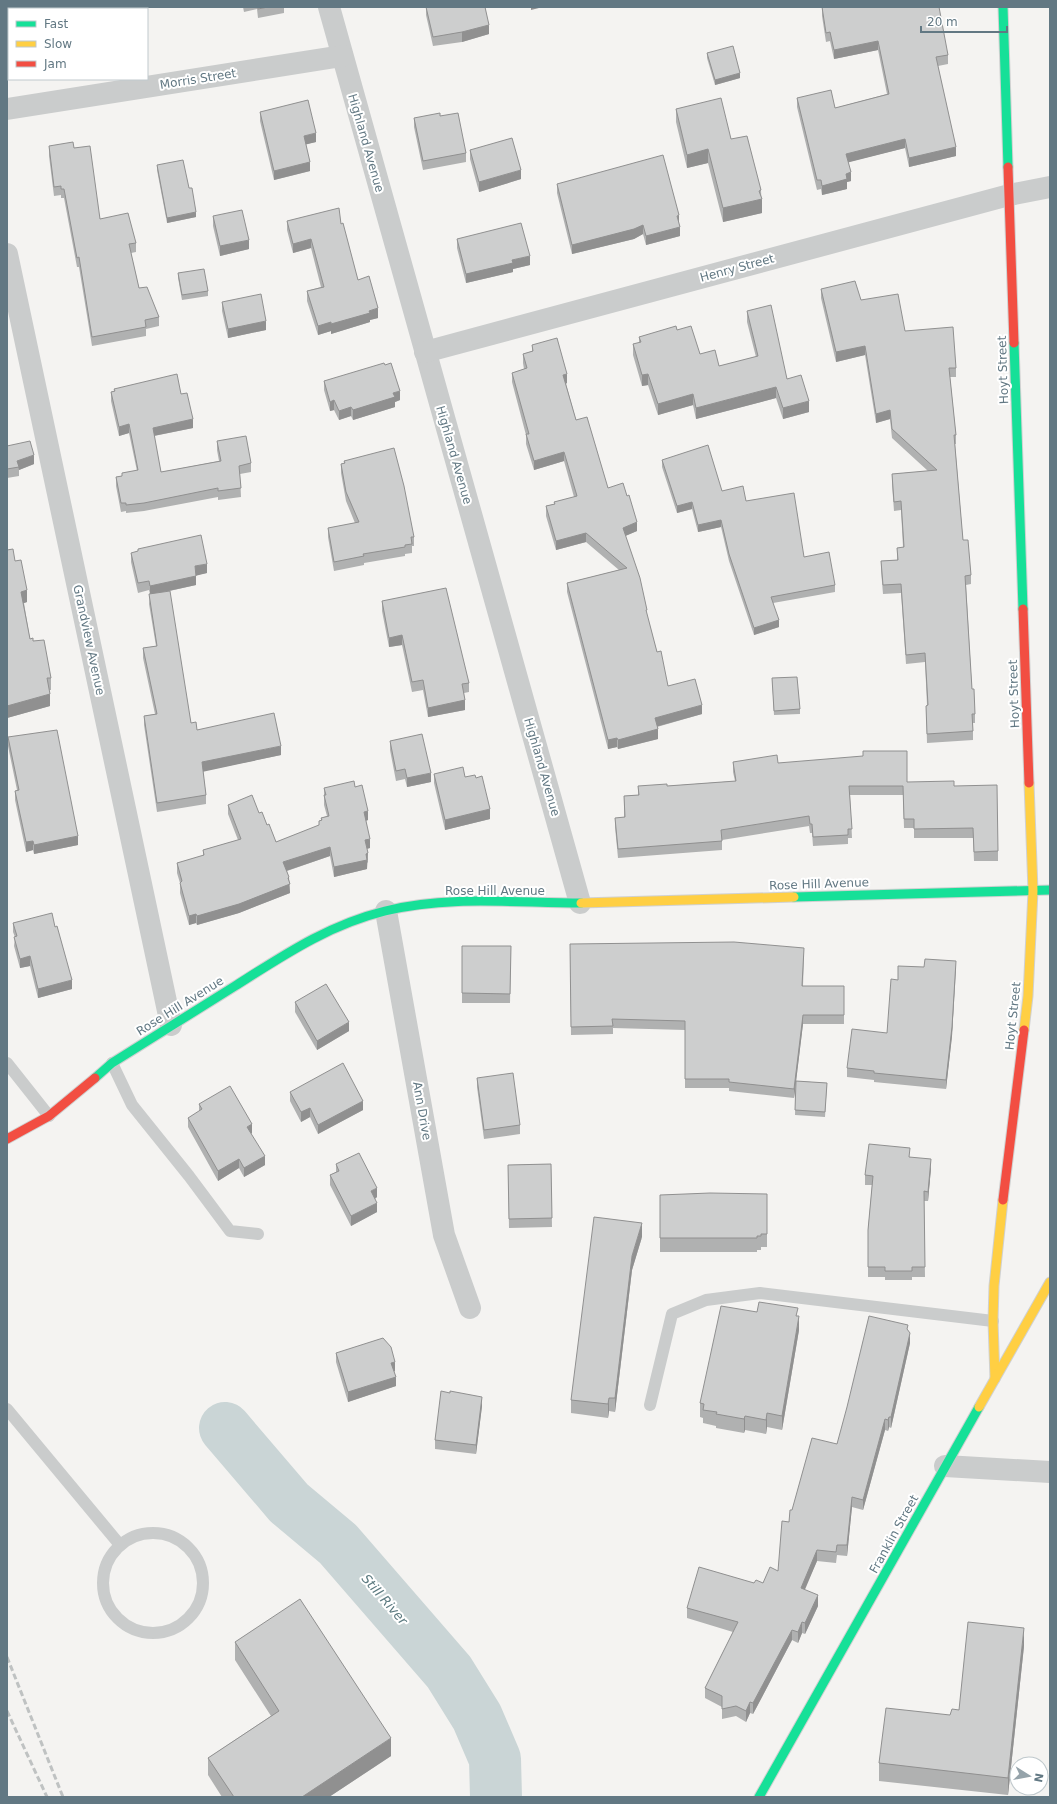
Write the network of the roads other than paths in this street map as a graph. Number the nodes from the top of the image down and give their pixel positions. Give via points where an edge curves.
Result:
1 (329, 7) edge
2 (1003, 7) edge
3 (342, 56) junction
4 (7, 109) edge
5 (1050, 187) edge
6 (1009, 195) junction
7 (7, 254) edge
8 (425, 352) junction
9 (1050, 890) edge
10 (1033, 891) junction
11 (580, 903) junction
12 (386, 911) junction
13 (172, 1025) junction
14 (7, 1063) edge
15 (112, 1063) junction
16 (49, 1116) junction
17 (7, 1139) edge
18 (258, 1234) dead end
19 (1050, 1282) edge
20 (470, 1308) dead end
21 (993, 1322) junction
22 (995, 1379) junction
23 (650, 1405) dead end
24 (7, 1409) edge
25 (945, 1466) junction
26 (1050, 1472) edge
27 (120, 1545) junction
28 (759, 1797) edge

1 - 3 street, Highland Avenue
2 - 6 street, Hoyt Street
3 - 4 street, Morris Street
3 - 8 street, Highland Avenue
5 - 6 street, Henry Street
6 - 8 street, Henry Street
6 - 10 street, Hoyt Street
7 - 13 street, Grandview Avenue
8 - 11 street, Highland Avenue
9 - 10 street, Rose Hill Avenue
10 - 11 street, Rose Hill Avenue
10 - 21 street, Hoyt Street via 1028,996 1007,1160 994,1286
11 - 12 street, Rose Hill Avenue via 472,902 429,904
12 - 13 street, Rose Hill Avenue via 340,925 295,948
12 - 20 street, Ann Drive via 444,1234
13 - 15 street, Rose Hill Avenue
14 - 16 lane
15 - 16 street, Rose Hill Avenue
15 - 18 lane via 132,1105 230,1231
16 - 17 street, Rose Hill Avenue
19 - 22 street, Franklin Street
21 - 22 street, Hoyt Street
21 - 23 lane via 760,1293 706,1300 672,1314
22 - 25 street, Franklin Street
24 - 27 lane
25 - 26 street
25 - 28 street, Franklin Street
27 - 27 lane via 104,1569 103,1586 106,1602 114,1616 127,1627 159,1634 175,1629 189,1619 198,1606 203,1584 196,1558 186,1545 171,1536 154,1532 138,1535

